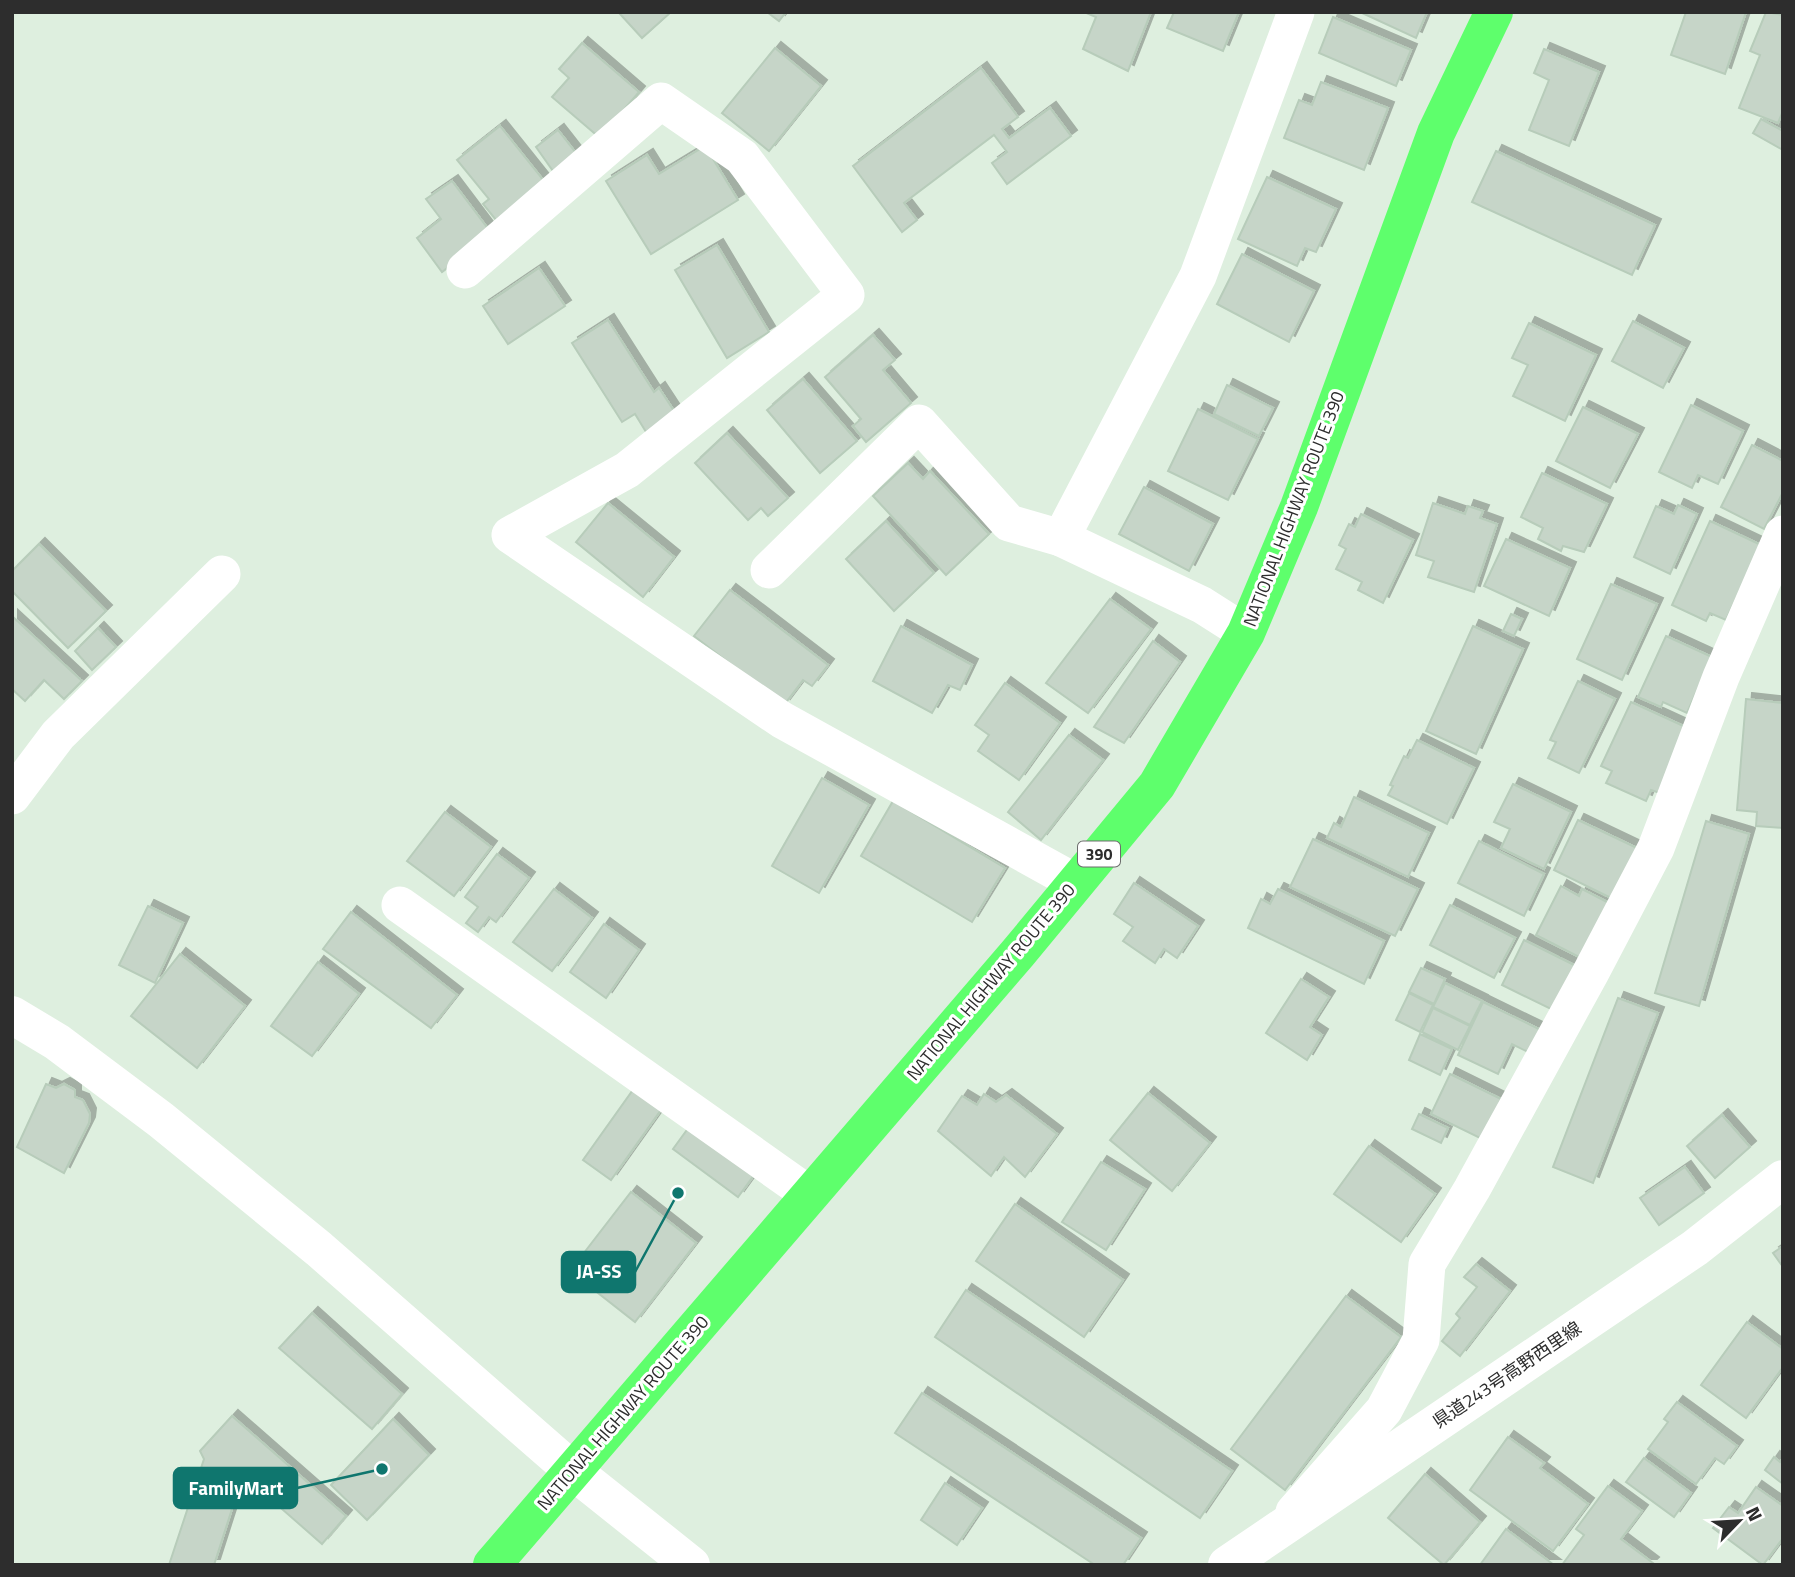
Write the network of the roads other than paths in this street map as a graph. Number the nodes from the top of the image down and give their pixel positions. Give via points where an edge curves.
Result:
1 (1296, 12) edge
2 (1494, 12) edge
3 (465, 270) dead end
4 (1783, 534) edge
5 (1061, 538) junction
6 (769, 570) dead end
7 (222, 574) dead end
8 (1246, 633) junction
9 (12, 796) edge
10 (1075, 882) junction
11 (400, 905) dead end
12 (12, 1015) edge
13 (1783, 1179) edge
14 (810, 1195) junction
15 (573, 1471) junction
16 (1277, 1530) junction
17 (492, 1565) edge
18 (691, 1565) edge
19 (1227, 1565) edge

1 - 5 street via 1198,276
2 - 8 highway, NATIONAL HIGHWAY ROUTE 390 / 390 via 1436,133 1299,507
3 - 10 street via 661,101 742,157 846,295 627,470 510,535 782,720
4 - 16 street via 1721,677 1656,848 1427,1265 1421,1340 1384,1410
5 - 6 street via 1010,523 919,423
5 - 8 street via 1202,605
7 - 9 street via 58,735
8 - 10 highway, NATIONAL HIGHWAY ROUTE 390 / 390 via 1157,785
10 - 14 highway, NATIONAL HIGHWAY ROUTE 390 / 390
11 - 14 street
12 - 15 street via 57,1042 161,1120 319,1249
13 - 16 street, 県道243号高野西里線 via 1695,1248
14 - 15 highway, NATIONAL HIGHWAY ROUTE 390 / 390
15 - 17 highway, NATIONAL HIGHWAY ROUTE 390 / 390
15 - 18 street
16 - 19 street, 県道243号高野西里線

